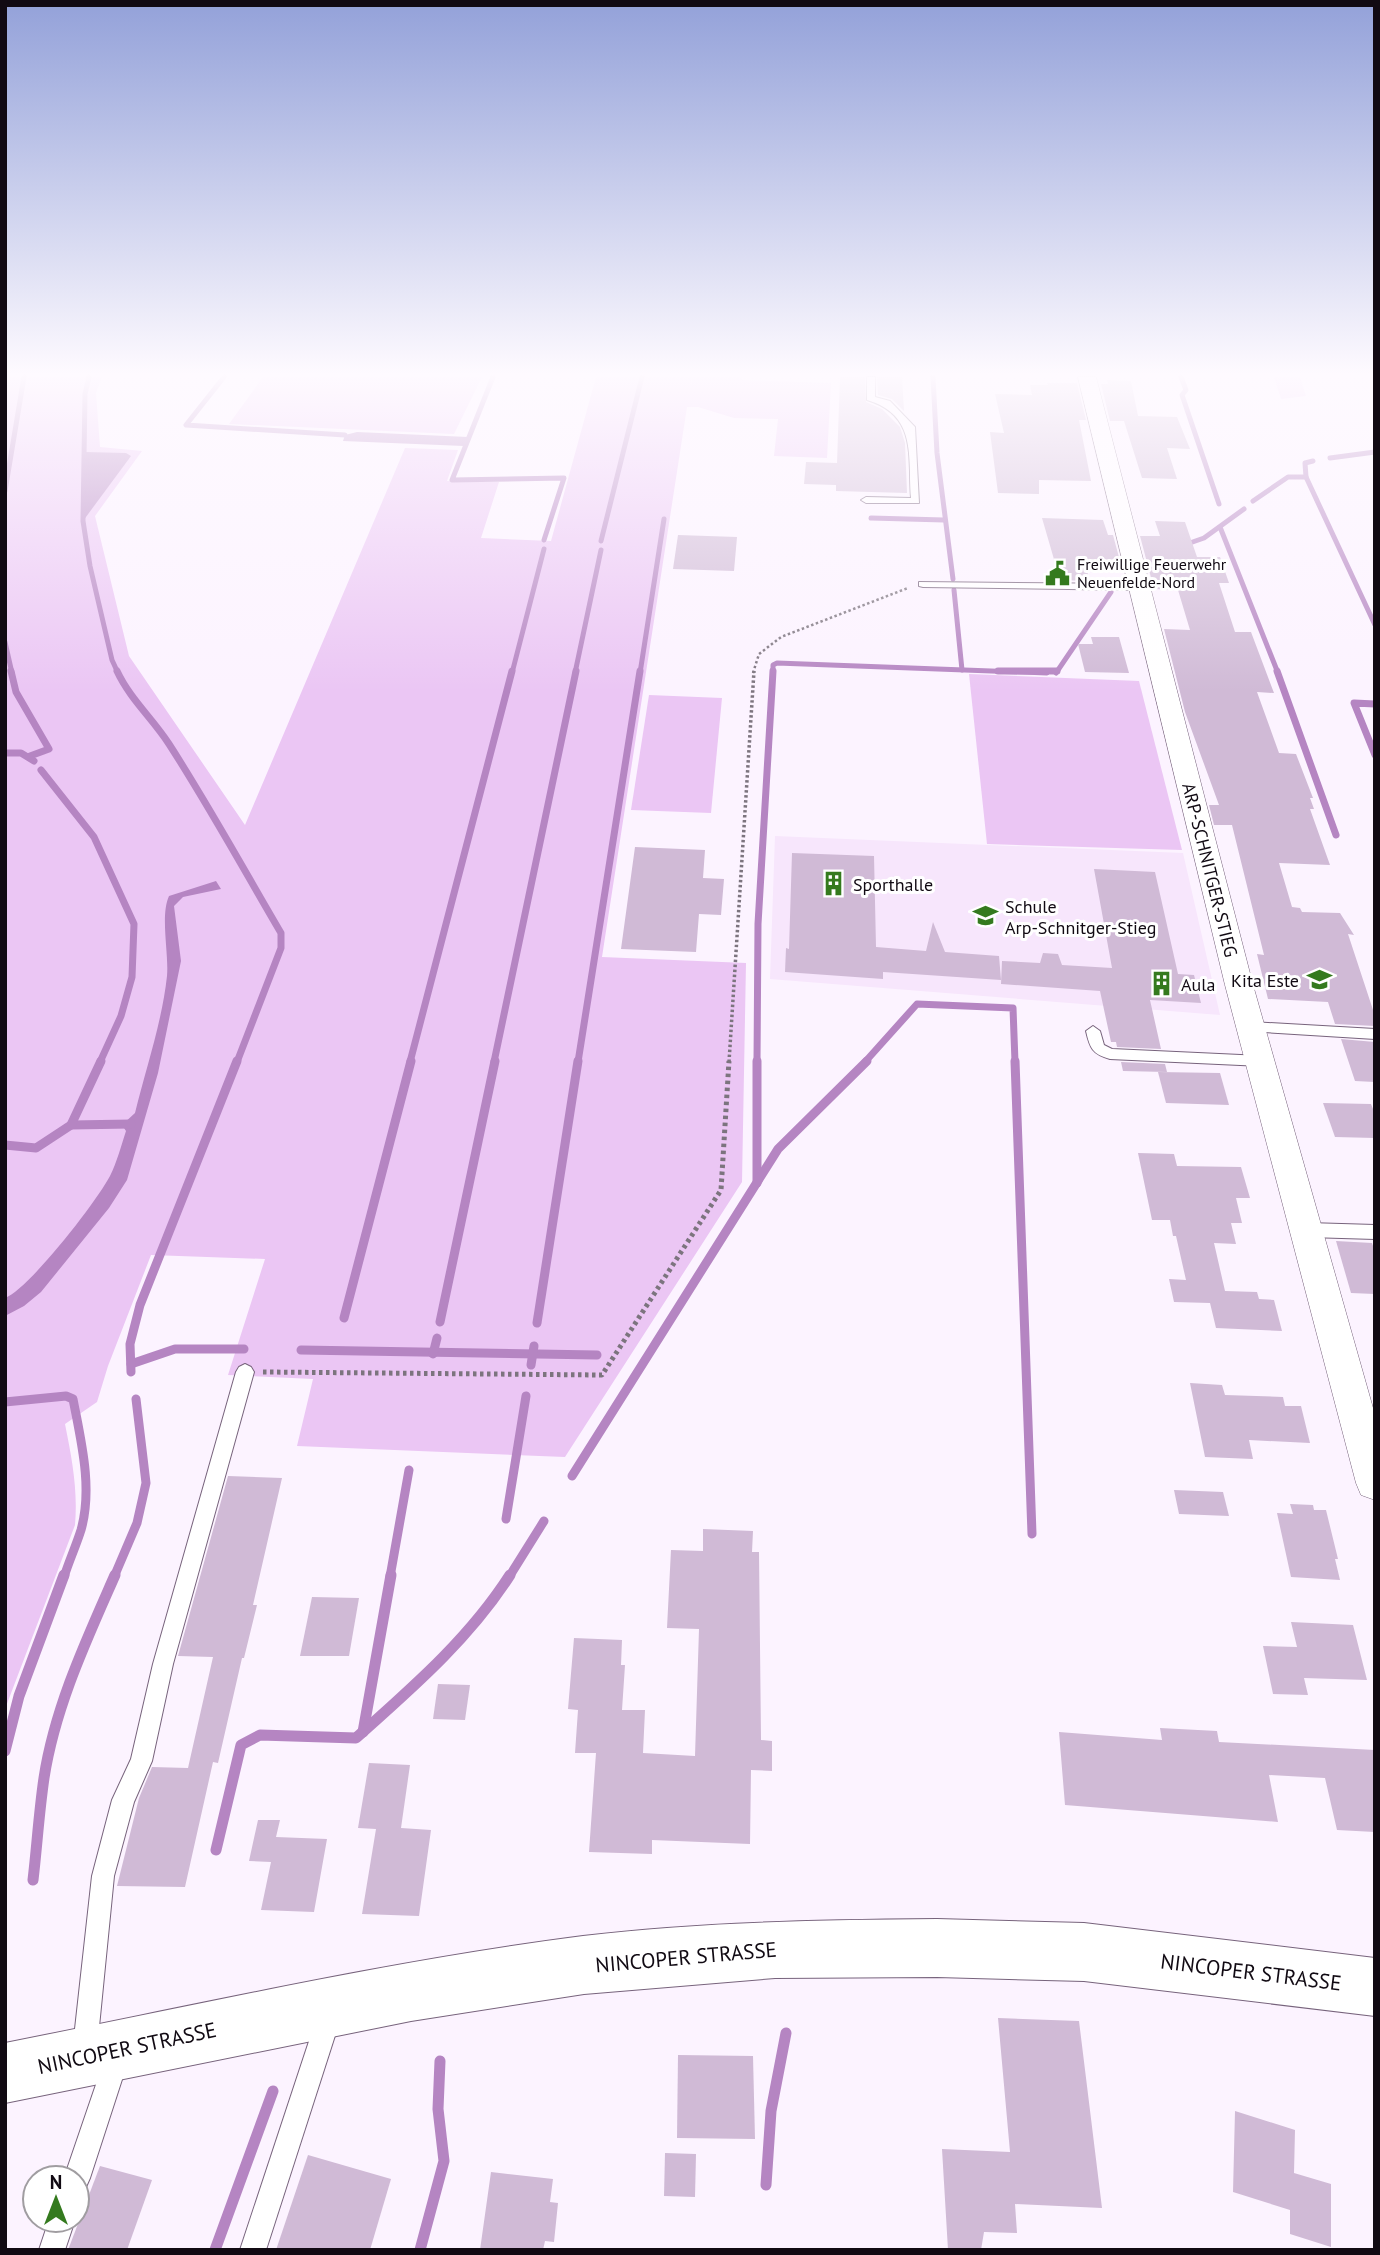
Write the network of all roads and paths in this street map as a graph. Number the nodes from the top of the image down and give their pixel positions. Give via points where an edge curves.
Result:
1 (915, 482) edge
2 (1113, 482) edge
3 (866, 500) dead end
4 (923, 584) joint
5 (1138, 587) junction
6 (1252, 1027) junction
7 (1093, 1031) dead end
8 (1375, 1034) edge
9 (1262, 1061) junction
10 (1308, 1230) junction
11 (1375, 1232) edge
12 (245, 1372) joint
13 (1370, 1446) edge
14 (1375, 1483) edge
15 (1375, 1987) edge
16 (332, 2008) junction
17 (102, 2053) junction
18 (5, 2073) edge
19 (79, 2164) edge
20 (253, 2250) edge

1 - 3 lane via 916,501
2 - 5 street, ARP-SCHNITGER-STIEG
4 - 5 lane
4 - 12 path via 786,634 757,656 721,1190 602,1375
5 - 6 street, ARP-SCHNITGER-STIEG
6 - 8 lane
6 - 9 street, ARP-SCHNITGER-STIEG
7 - 9 lane via 1097,1048 1110,1054
9 - 10 street, ARP-SCHNITGER-STIEG
10 - 11 lane
10 - 13 street, ARP-SCHNITGER-STIEG
12 - 17 lane via 163,1664 141,1761 123,1800 103,1875
13 - 14 street, ARP-SCHNITGER-STIEG
15 - 16 main road, NINCOPER STRASSE via 1084,1952 775,1949 584,1965
16 - 17 main road, NINCOPER STRASSE
16 - 20 lane
17 - 18 main road, NINCOPER STRASSE
17 - 19 lane

